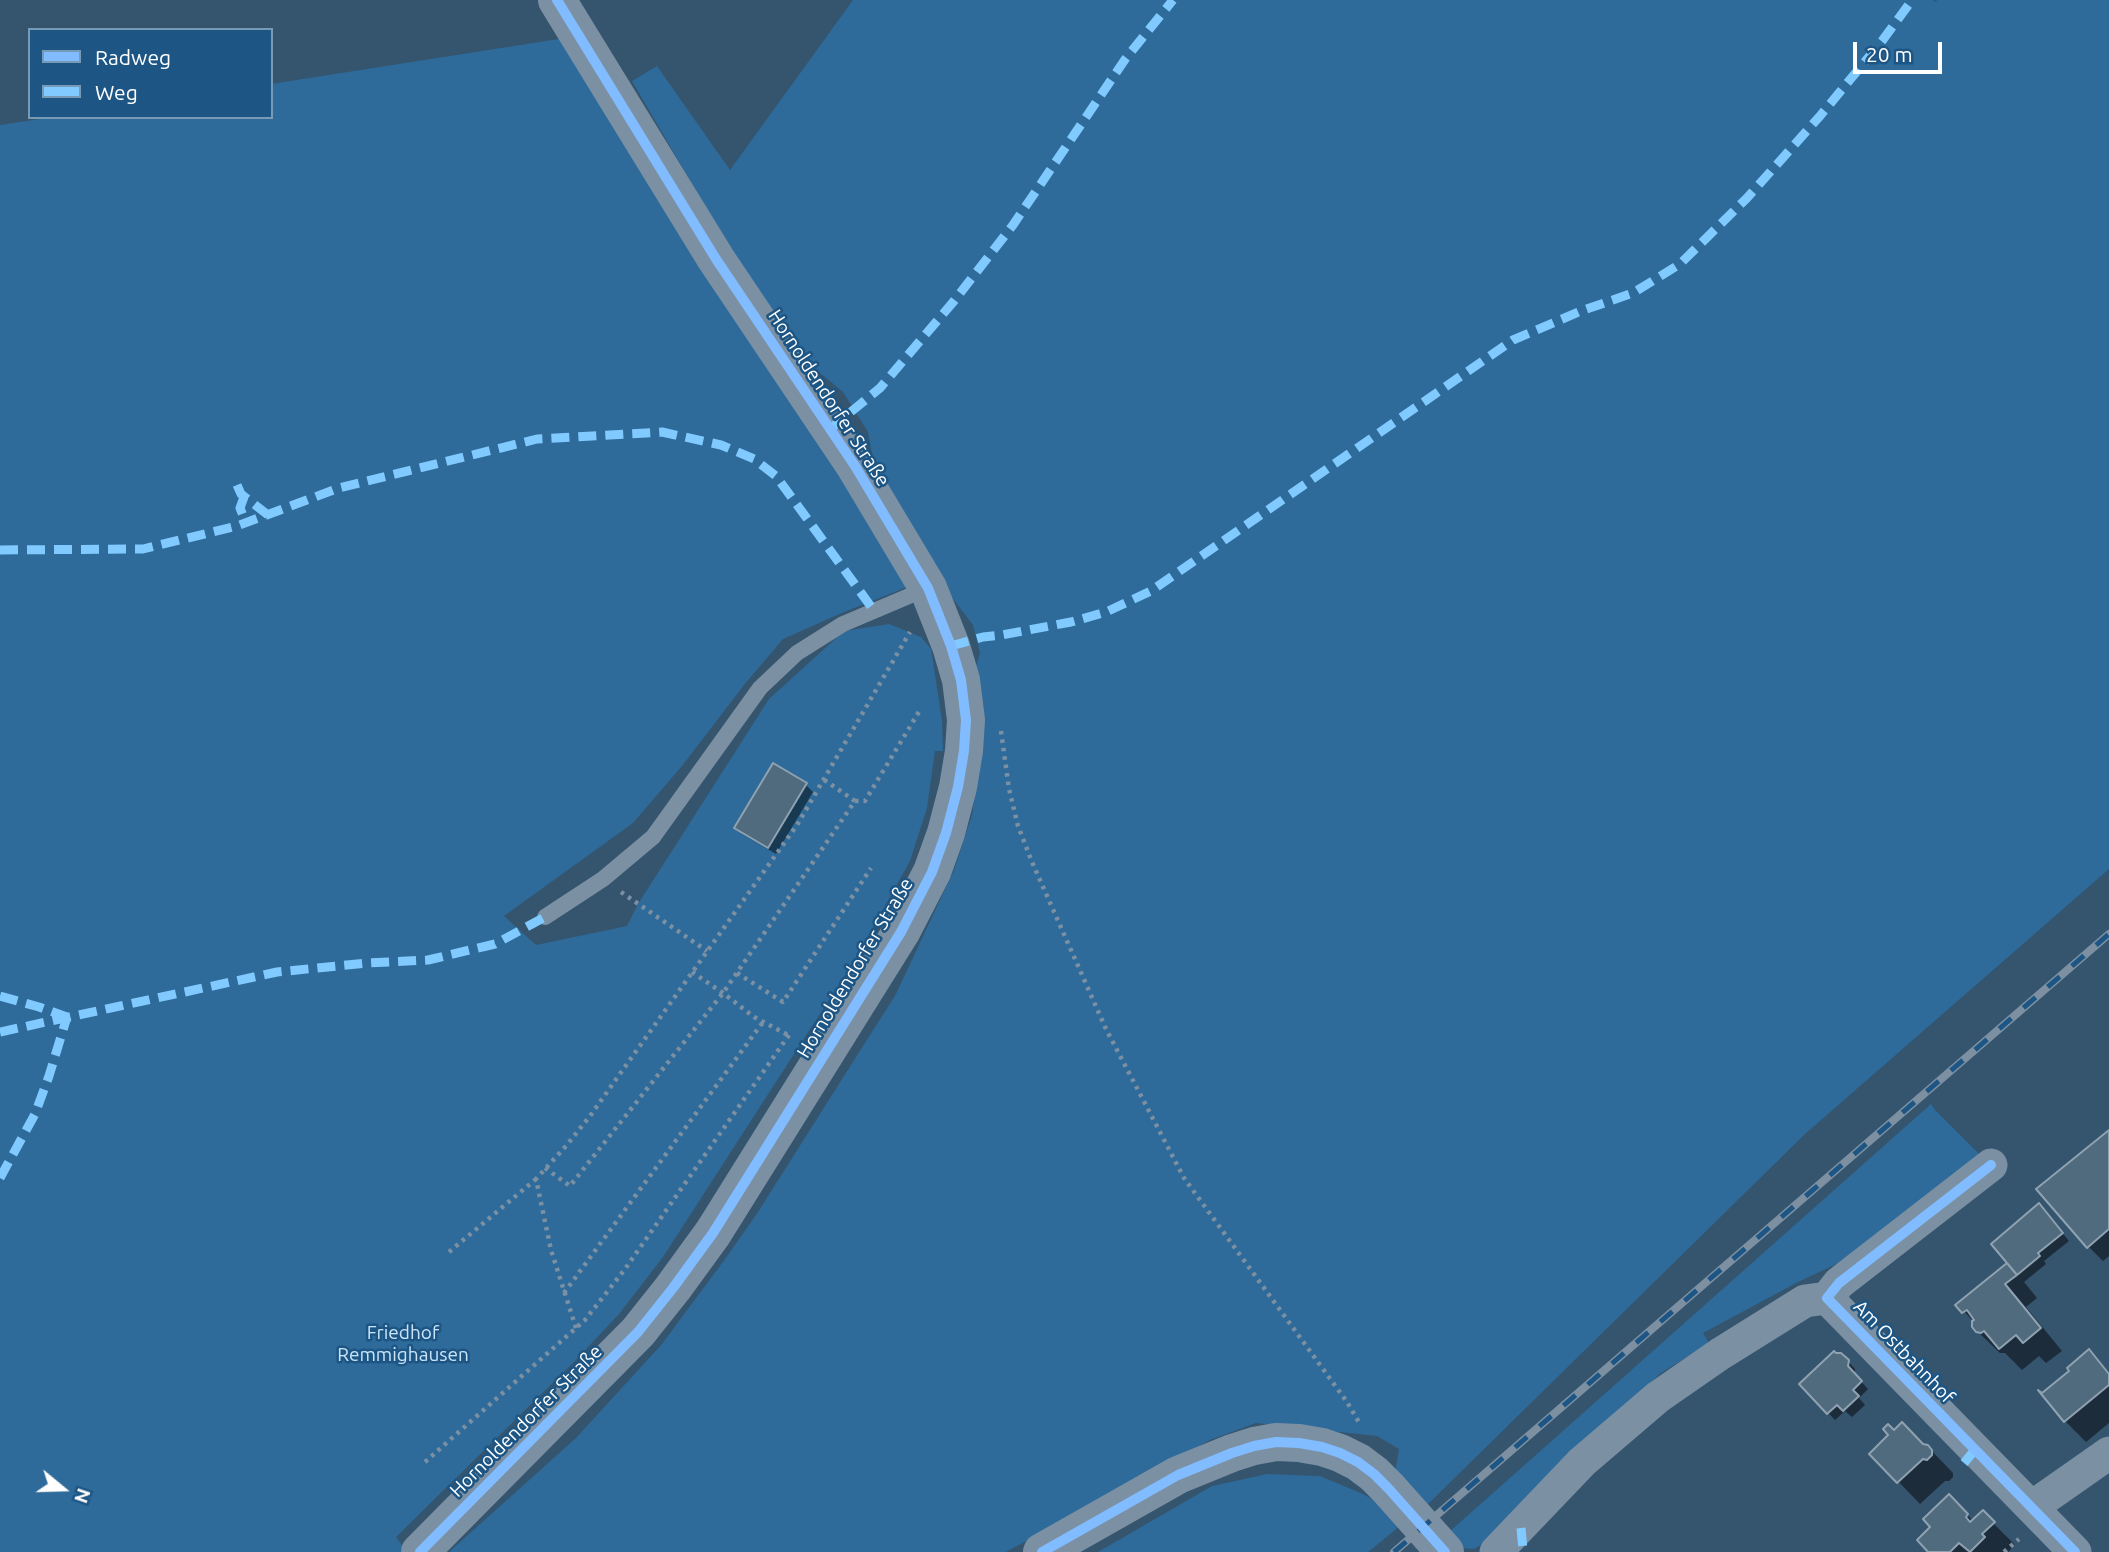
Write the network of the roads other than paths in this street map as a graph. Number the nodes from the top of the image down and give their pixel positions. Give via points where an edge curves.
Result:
1 (557, 0) edge
2 (930, 594) junction
3 (545, 917) dead end
4 (1992, 1165) dead end
5 (1826, 1298) junction
6 (2109, 1453) edge
7 (2032, 1507) junction
8 (420, 1552) edge
9 (1042, 1552) edge
10 (1444, 1552) edge
11 (1496, 1552) edge
12 (2076, 1552) edge

1 - 2 street, Hornoldendorfer Straße via 716,258 855,466
2 - 3 lane via 843,624 797,653 760,688 653,837 603,879
2 - 8 street, Hornoldendorfer Straße via 961,680 964,751 946,833 901,932 713,1233 673,1288 638,1332
4 - 5 street, Am Ostbahnhof via 1839,1283
5 - 7 street, Am Ostbahnhof
5 - 11 street, Am Ostbahnhof via 1805,1301 1658,1397 1582,1462
6 - 7 street
7 - 12 street, Am Ostbahnhof
9 - 10 street via 1178,1475 1276,1442 1322,1447 1357,1462 1388,1488

